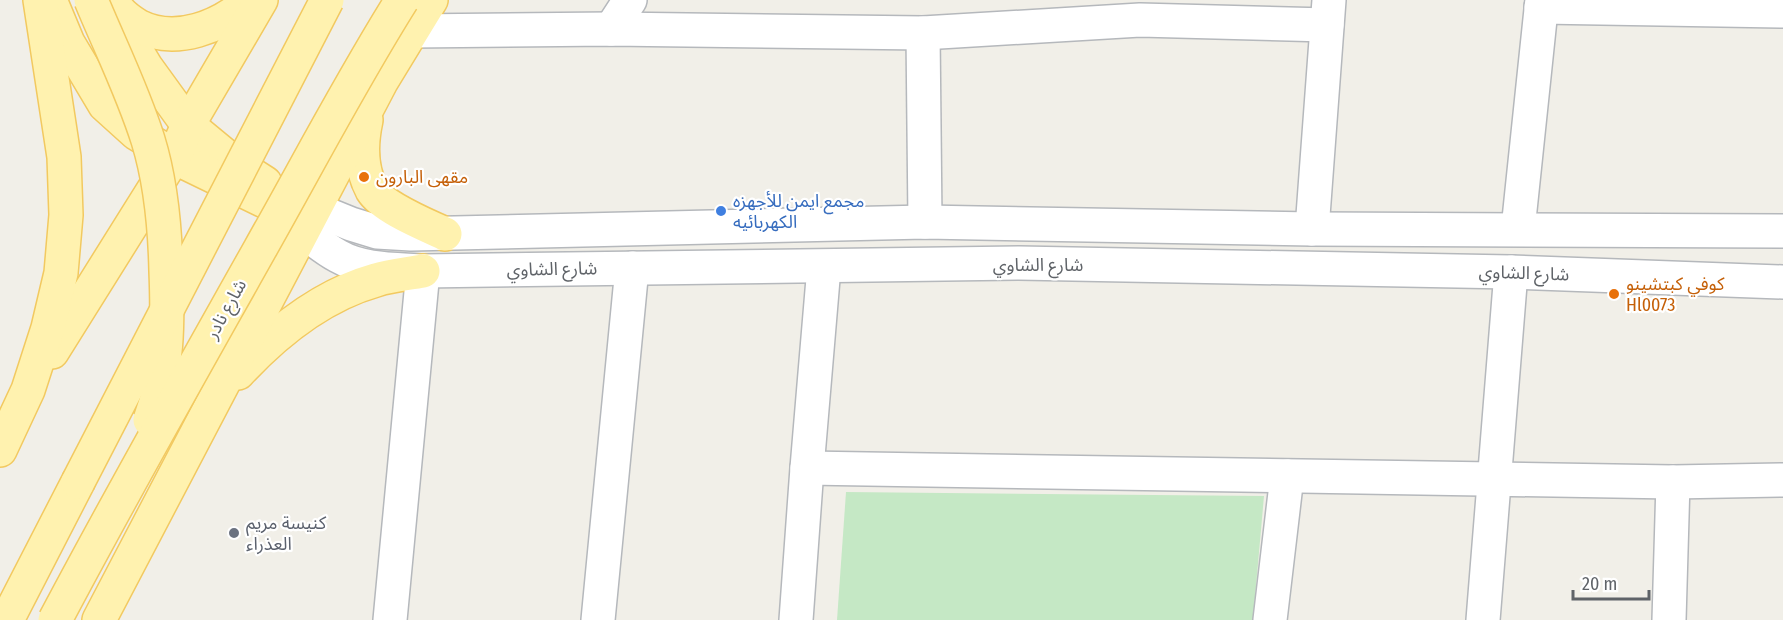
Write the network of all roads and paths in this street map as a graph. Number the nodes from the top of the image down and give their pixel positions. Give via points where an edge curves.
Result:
1 (39, 0) edge
2 (50, 0) edge
3 (91, 0) edge
4 (113, 0) edge
5 (250, 0) edge
6 (261, 0) edge
7 (327, 0) edge
8 (402, 0) edge
9 (431, 0) edge
10 (630, 0) edge
11 (1541, 3) edge
12 (1140, 10) edge
13 (1783, 11) edge
14 (1328, 12) edge
15 (611, 29) junction
16 (411, 31) junction
17 (923, 33) junction
18 (381, 82) junction
19 (188, 125) junction
20 (180, 160) junction
21 (266, 193) junction
22 (308, 215) junction
23 (925, 222) junction
24 (990, 223) junction
25 (1052, 225) junction
26 (1312, 229) junction
27 (1518, 229) junction
28 (1783, 231) edge
29 (445, 234) junction
30 (991, 264) junction
31 (1054, 264) junction
32 (824, 267) junction
33 (632, 268) junction
34 (423, 272) junction
35 (1511, 272) junction
36 (1783, 282) edge
37 (28, 390) junction
38 (206, 415) junction
39 (0, 450) edge
40 (807, 468) junction
41 (1287, 476) junction
42 (1495, 478) junction
43 (1783, 480) edge
44 (1673, 482) junction
45 (116, 505) junction
46 (7, 620) edge
47 (55, 620) edge
48 (99, 620) edge
49 (390, 620) edge
50 (598, 620) edge
51 (796, 620) edge
52 (1270, 620) edge
53 (1483, 620) edge
54 (1669, 620) edge

1 - 37 main road via 64,157 66,215 61,273
2 - 20 main road via 68,43 105,105 136,133
3 - 45 main road, bridge via 148,139 166,255 166,354 158,400
4 - 5 main road via 121,14 135,24 153,33 172,35 220,22
4 - 19 main road via 146,67
6 - 19 main road
7 - 46 main road, bridge
8 - 45 main road, شارع نادر, bridge via 330,121
9 - 16 main road
10 - 15 street
11 - 13 street
11 - 27 street
12 - 14 street
12 - 17 street
14 - 26 street
15 - 16 street
15 - 17 street
16 - 18 main road
17 - 23 street
18 - 22 main road
18 - 29 main road via 365,121 362,144 364,167 373,191 411,219
19 - 20 main road
19 - 21 main road
20 - 21 main road
20 - 37 main road via 144,204
21 - 22 main road
22 - 29 street via 377,232
22 - 34 street, شارع الشاوي via 339,257 372,267
22 - 38 main road
23 - 24 street
23 - 29 street
24 - 25 street
24 - 30 street via 1005,243 1003,252
25 - 26 street
25 - 31 street via 1041,236 1040,246
26 - 27 street
27 - 28 street
30 - 31 street, شارع الشاوي
30 - 32 street, شارع الشاوي
31 - 35 street, شارع الشاوي
32 - 33 street, شارع الشاوي
32 - 40 street
33 - 34 street, شارع الشاوي
33 - 50 street
34 - 38 main road via 378,279 344,291 314,310 254,356
34 - 49 street
35 - 36 street, شارع الشاوي
35 - 42 street
37 - 39 main road
38 - 48 main road
40 - 41 street
40 - 51 street
41 - 42 street
41 - 52 street
42 - 44 street
42 - 53 street
43 - 44 street
44 - 54 street
45 - 47 main road, شارع نادر, bridge

